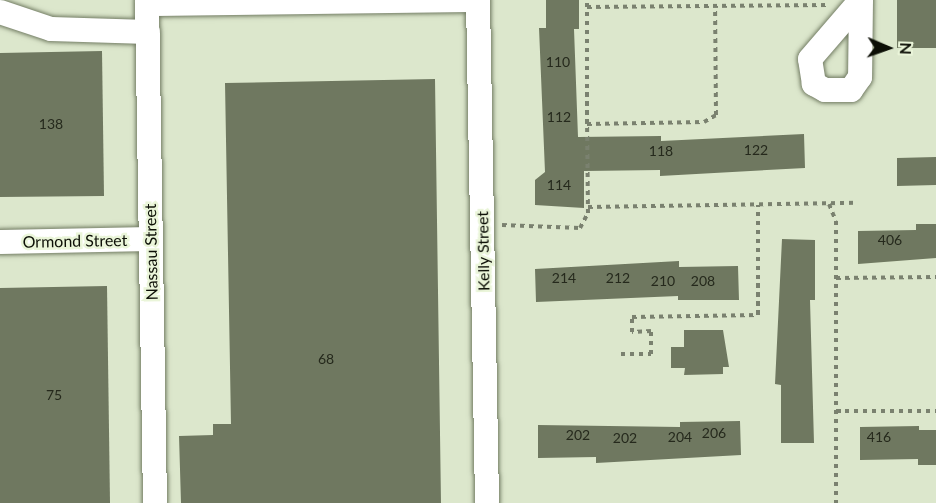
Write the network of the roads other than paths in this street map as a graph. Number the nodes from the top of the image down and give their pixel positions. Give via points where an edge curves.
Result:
1 (478, 0) edge
2 (147, 2) edge
3 (0, 12) edge
4 (148, 32) junction
5 (151, 239) junction
6 (0, 242) edge
7 (155, 503) edge
8 (487, 503) edge

1 - 2 street
1 - 8 street, Kelly Street
2 - 4 street, Nassau Street
3 - 4 street via 51,28
4 - 5 street, Nassau Street
5 - 6 street, Ormond Street
5 - 7 street, Nassau Street

